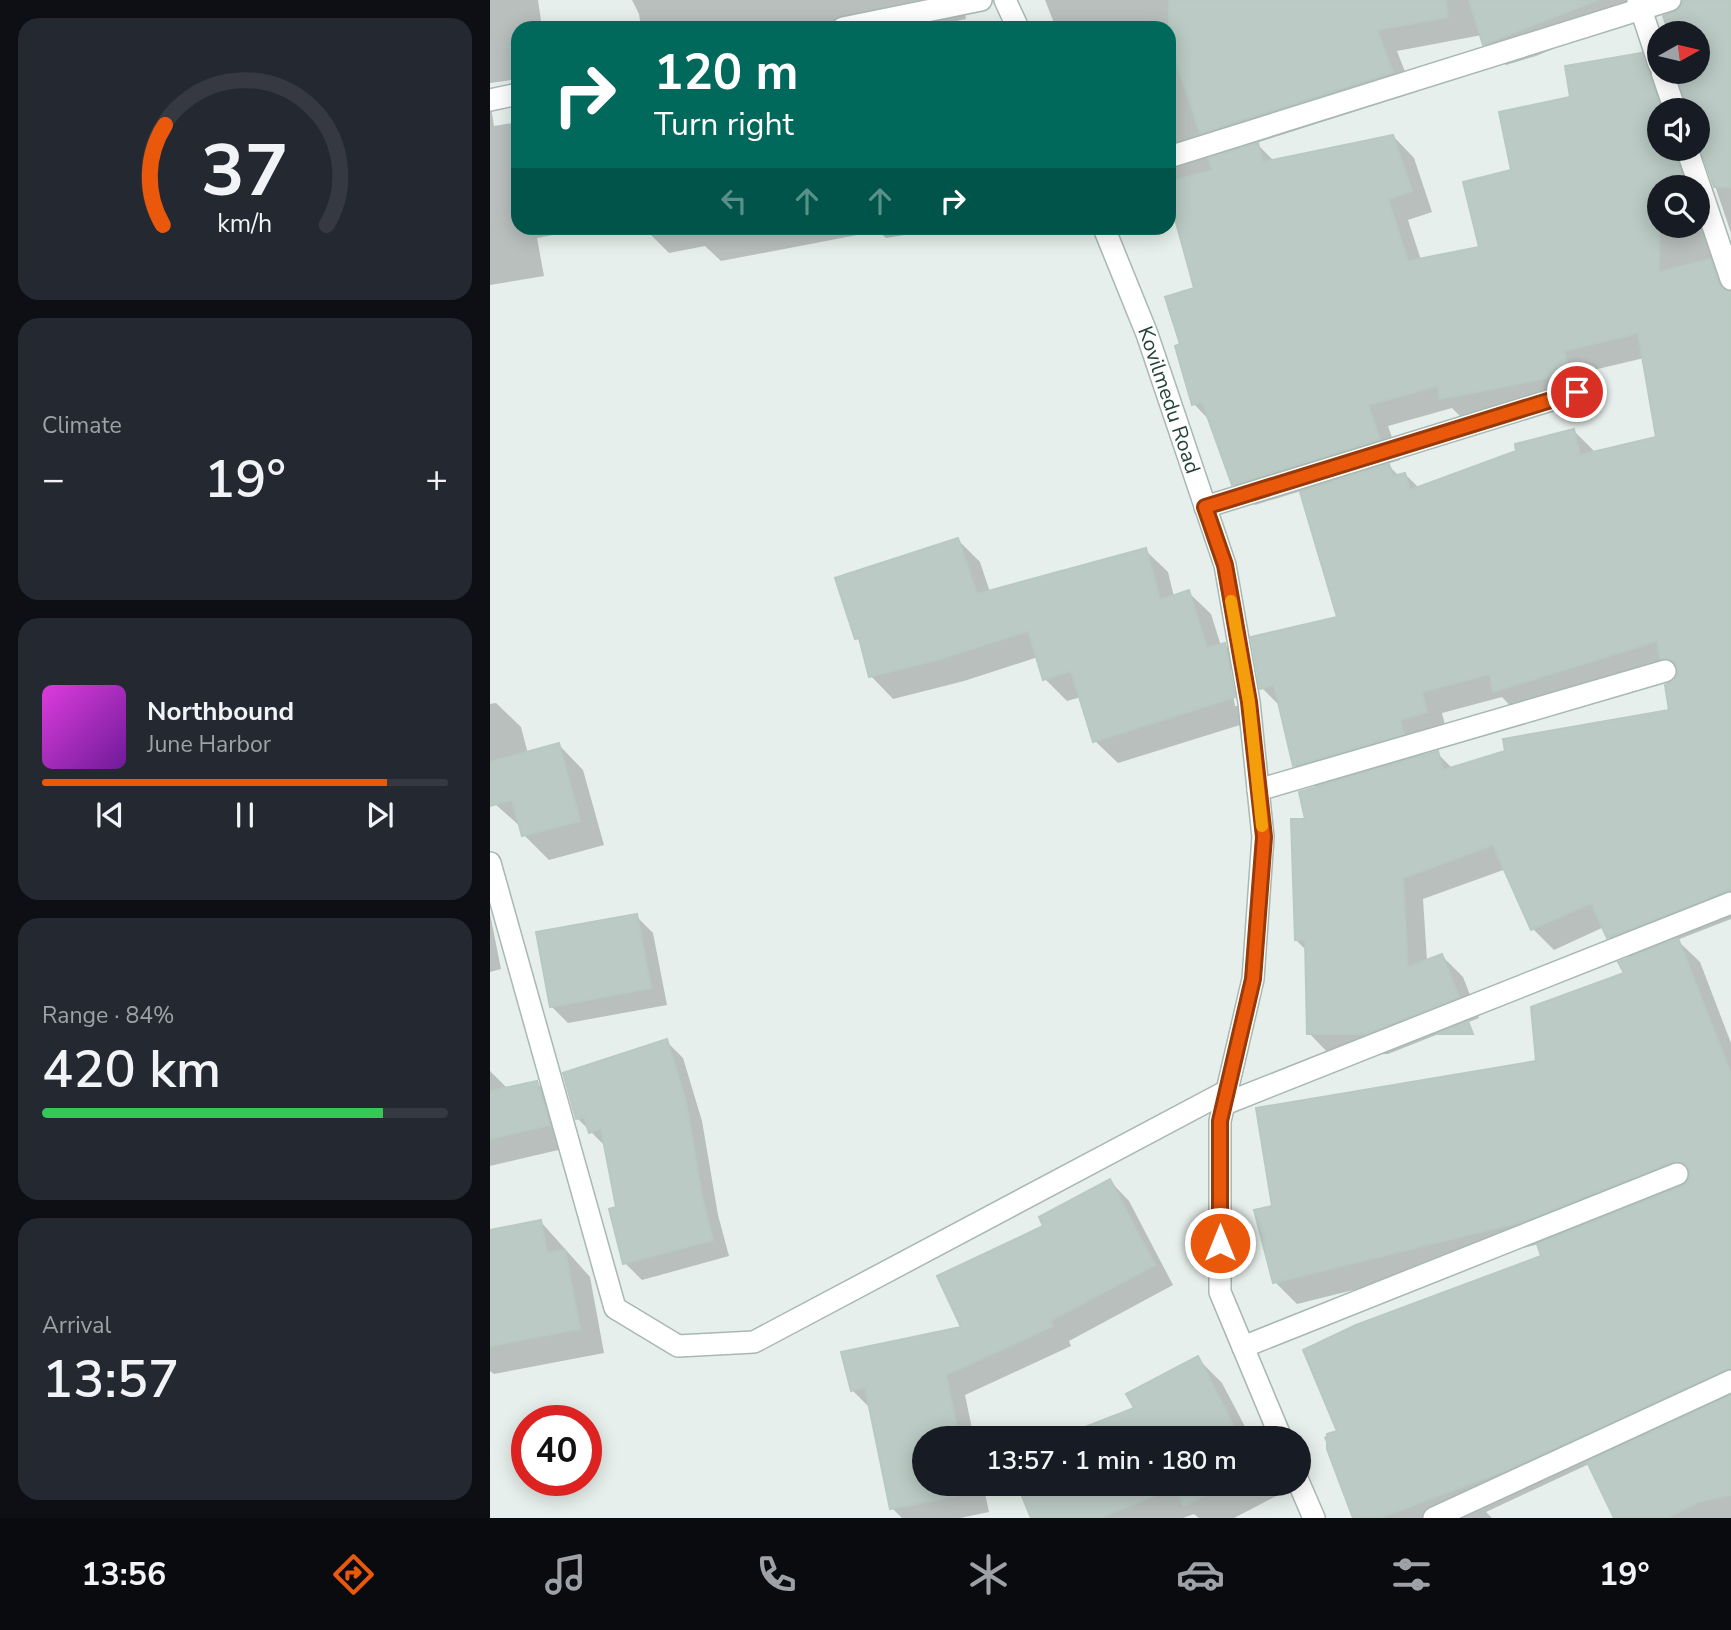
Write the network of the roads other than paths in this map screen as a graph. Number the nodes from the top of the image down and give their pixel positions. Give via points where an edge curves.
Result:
1 (981, 0) edge
2 (1005, 0) edge
3 (1670, 0) edge
4 (1639, 5) edge
5 (878, 21) edge
6 (1015, 21) edge
7 (1647, 29) edge
8 (511, 96) edge
9 (490, 100) edge
10 (1176, 155) edge
11 (1691, 161) edge
12 (1107, 235) edge
13 (1731, 279) edge
14 (1577, 392) dead end
15 (1205, 507) junction
16 (1665, 671) dead end
17 (1258, 790) junction
18 (490, 863) edge
19 (1731, 903) edge
20 (1224, 1098) junction
21 (1677, 1174) dead end
22 (1243, 1347) junction
23 (1731, 1381) edge
24 (1276, 1426) edge
25 (1304, 1496) edge
26 (1314, 1518) edge
27 (1434, 1518) edge

1 - 5 street
2 - 6 street
3 - 4 street
4 - 7 street
4 - 10 street
8 - 9 street
11 - 13 street
12 - 15 street, Kovilmedu Road via 1147,334
14 - 15 street
15 - 17 street, Kovilmedu Road via 1225,565 1249,702
16 - 17 street
17 - 20 street, Kovilmedu Road via 1264,837 1253,979
18 - 20 street via 615,1308 678,1346 754,1342
19 - 20 street
20 - 22 street, Kovilmedu Road via 1220,1292
21 - 22 street
22 - 24 street, Kovilmedu Road
23 - 27 street
25 - 26 street

